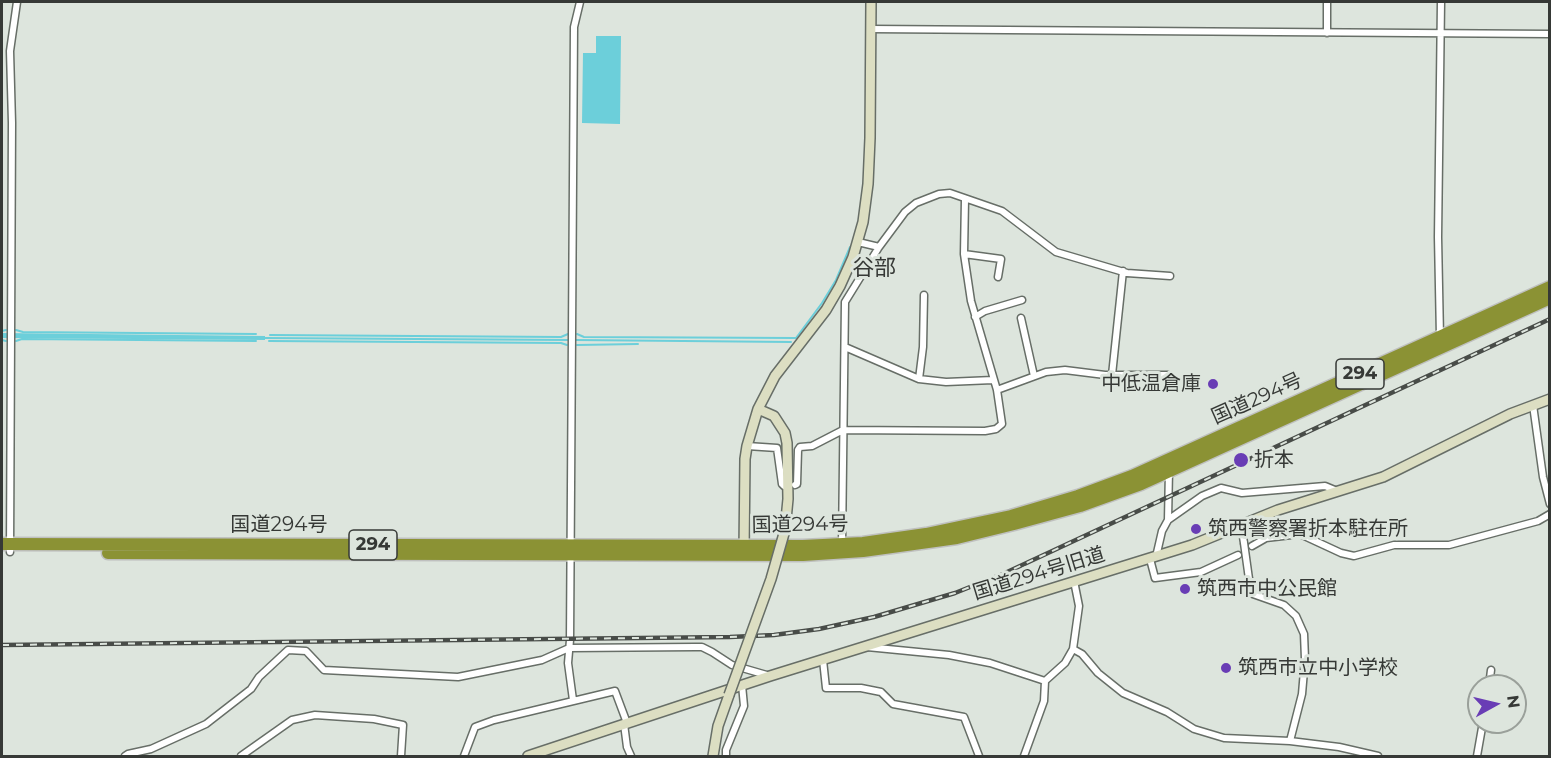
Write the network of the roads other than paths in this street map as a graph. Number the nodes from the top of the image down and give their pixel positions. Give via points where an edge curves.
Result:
1 (17, 2) edge
2 (580, 2) edge
3 (871, 2) edge
4 (1327, 2) edge
5 (1441, 2) edge
6 (870, 29) junction
7 (1327, 33) junction
8 (1441, 34) junction
9 (1550, 34) edge
10 (965, 199) junction
11 (858, 242) junction
12 (879, 248) junction
13 (964, 254) junction
14 (1123, 272) junction
15 (1170, 276) dead end
16 (998, 277) dead end
17 (1550, 287) edge
18 (924, 295) dead end
19 (1550, 298) edge
20 (1023, 300) dead end
21 (975, 317) junction
22 (1021, 318) dead end
23 (1440, 338) junction
24 (844, 347) junction
25 (1112, 375) junction
26 (1169, 375) dead end
27 (1034, 376) junction
28 (919, 379) junction
29 (993, 380) junction
30 (997, 390) junction
31 (1550, 399) edge
32 (1533, 405) junction
33 (758, 409) junction
34 (843, 430) junction
35 (747, 446) junction
36 (1169, 466) junction
37 (795, 485) dead end
38 (784, 486) dead end
39 (1337, 492) junction
40 (1550, 504) edge
41 (1550, 514) edge
42 (1168, 519) junction
43 (1241, 524) junction
44 (842, 544) junction
45 (1252, 546) dead end
46 (6, 548) edge
47 (570, 549) junction
48 (744, 550) junction
49 (1238, 555) dead end
50 (1153, 558) junction
51 (1074, 581) junction
52 (862, 647) junction
53 (569, 648) junction
54 (1073, 649) junction
55 (823, 660) junction
56 (1491, 670) dead end
57 (1490, 674) edge
58 (770, 676) junction
59 (1045, 681) junction
60 (742, 686) junction
61 (573, 700) junction
62 (626, 723) junction
63 (1481, 734) edge
64 (1290, 741) junction
65 (125, 756) edge
66 (242, 756) edge
67 (401, 756) edge
68 (464, 756) edge
69 (528, 756) edge
70 (631, 756) edge
71 (713, 756) edge
72 (726, 756) edge
73 (979, 756) edge
74 (1024, 756) edge
75 (1378, 756) edge
76 (1477, 756) edge

1 - 46 street via 10,51
2 - 47 street via 574,27
3 - 6 street
4 - 7 street
5 - 8 street
6 - 7 street
6 - 11 street via 868,184
7 - 8 street
8 - 9 street
8 - 23 street
10 - 12 street via 950,193 916,202 904,212
10 - 13 street
10 - 14 street via 1002,211 1056,252
11 - 12 street
11 - 33 street via 826,310 775,376
12 - 24 street via 845,302
13 - 16 street via 1001,259
13 - 21 street
14 - 15 street
14 - 25 street
17 - 23 highway, 国道294号 / 294
18 - 28 street
19 - 36 highway, 国道294号 / 294
20 - 21 street
21 - 29 street
22 - 27 street
23 - 36 highway, 国道294号 / 294
24 - 28 street
24 - 34 street
25 - 26 street
25 - 27 street via 1065,370
27 - 30 street
28 - 29 street
29 - 30 street
30 - 34 street via 1002,424 996,429
31 - 32 street, 国道294号旧道
32 - 39 street, 国道294号旧道 via 1408,466
32 - 40 street
33 - 35 street
33 - 71 street, bridge via 774,416 785,433 785,530 718,726
34 - 37 street via 812,446 800,447
34 - 44 street
35 - 38 street via 777,448
35 - 48 street
36 - 42 street
36 - 44 highway, 国道294号 / 294 via 1011,516 926,534
36 - 48 highway, 国道294号 / 294 via 1117,494 957,538 842,553
39 - 42 street via 1324,486 1242,493 1221,488
39 - 43 street, 国道294号旧道
41 - 45 street via 1538,521 1449,545 1394,546 1354,556 1300,534 1266,538
42 - 50 street
43 - 50 street, 国道294号旧道
43 - 64 street, bridge via 1250,593 1284,605 1296,616 1304,634 1302,694
44 - 48 highway, 国道294号 / 294
46 - 47 highway, 国道294号 / 294
47 - 48 highway, 国道294号 / 294
47 - 53 street
49 - 50 street via 1201,572 1155,578
50 - 51 street, 国道294号旧道
51 - 52 street, 国道294号旧道
51 - 54 street via 1079,606
52 - 55 street, 国道294号旧道
52 - 59 street via 949,655
53 - 58 street via 702,647 732,665
53 - 61 street
53 - 65 street via 542,660 458,677 324,670 306,651 288,650 251,689 206,724
54 - 59 street via 1065,663
54 - 64 street via 1124,693 1194,729 1224,738
55 - 58 street, 国道294号旧道
55 - 73 street via 826,688 881,692 893,704 964,717
56 - 57 street
58 - 60 street, 国道294号旧道
59 - 74 street via 1044,701
60 - 62 street, 国道294号旧道
60 - 72 street via 744,706
61 - 62 street via 615,691
61 - 68 street via 475,727
62 - 69 street, 国道294号旧道
62 - 70 street
63 - 76 street
64 - 75 street
66 - 67 street via 292,720 315,715 374,719 403,726

